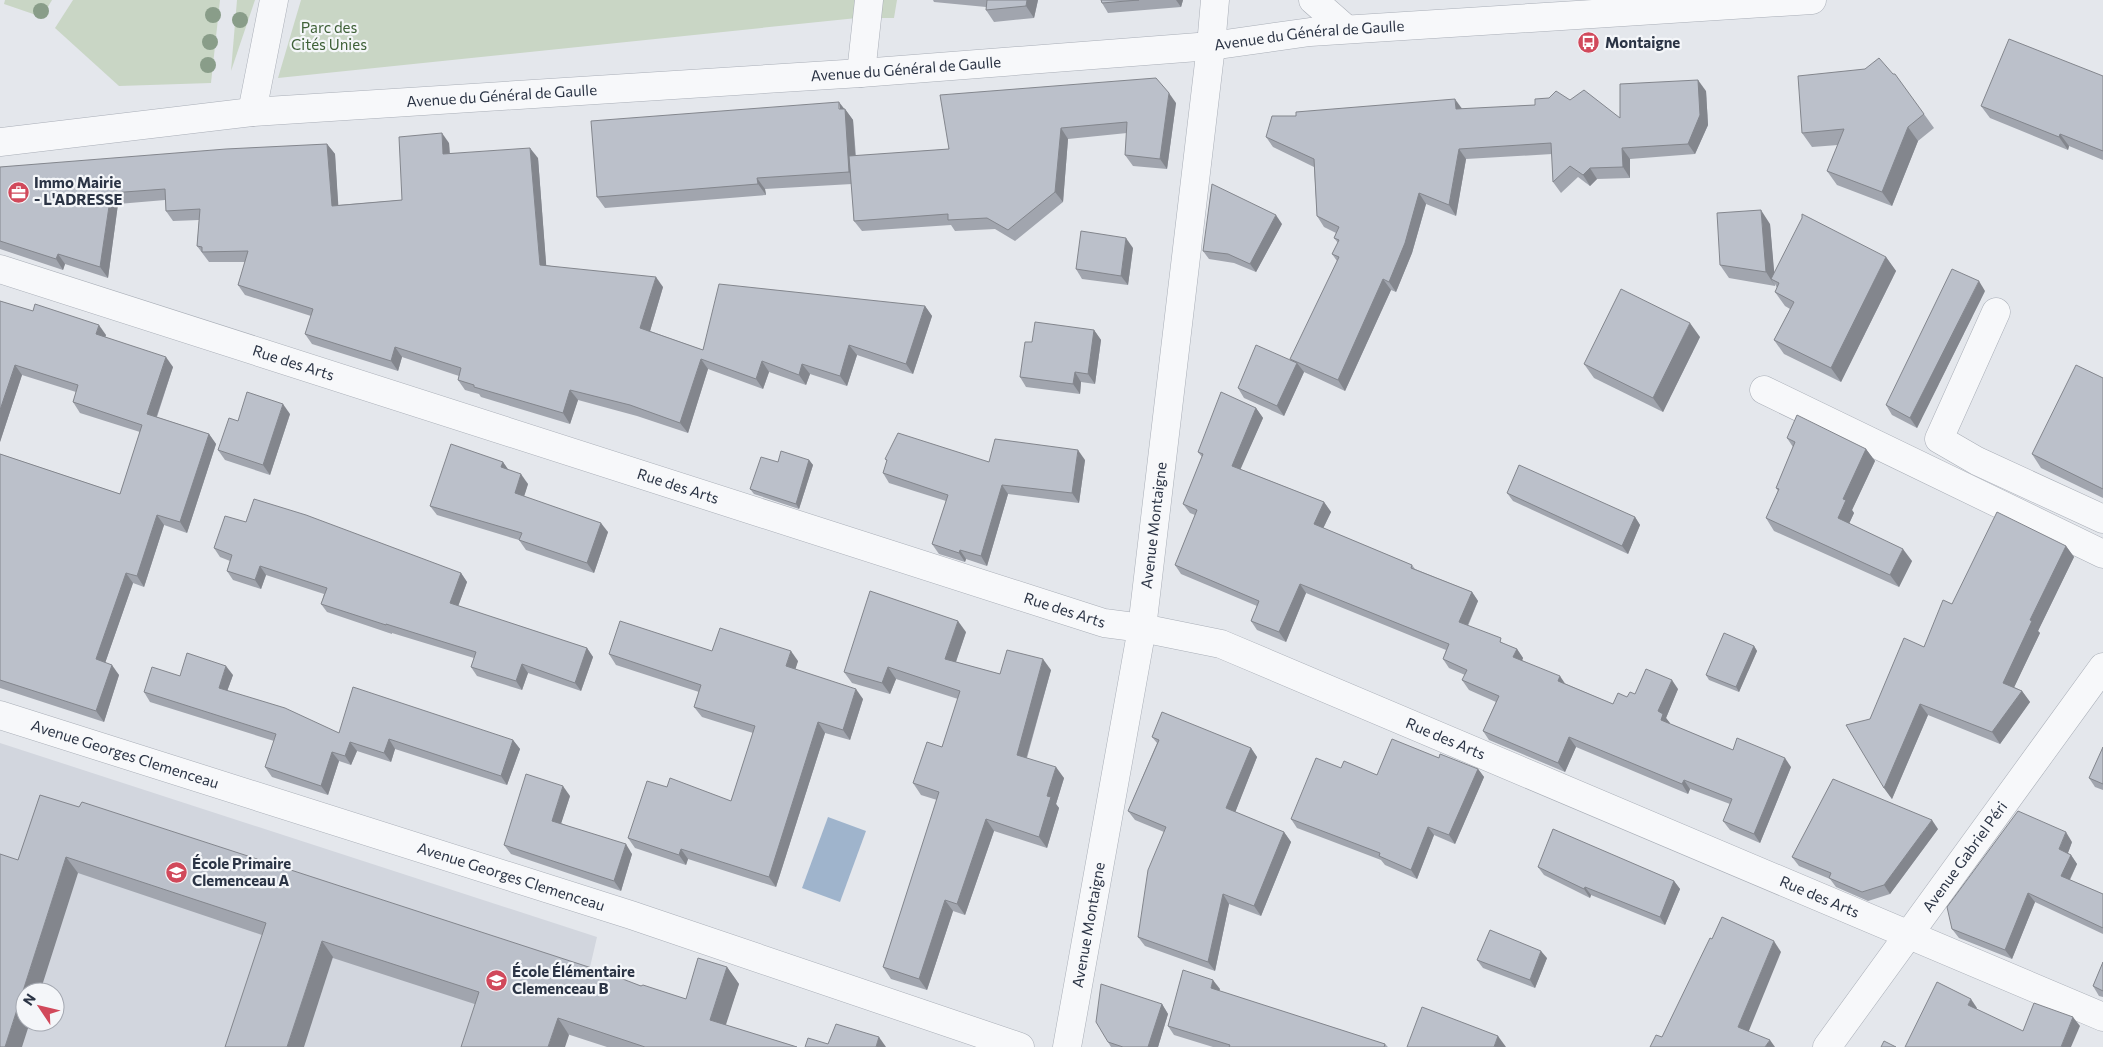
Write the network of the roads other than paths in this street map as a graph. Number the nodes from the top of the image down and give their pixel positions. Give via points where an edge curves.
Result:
1 (274, 0) edge
2 (869, 0) edge
3 (1215, 0) edge
4 (1313, 0) edge
5 (1812, 0) edge
6 (1610, 6) edge
7 (1346, 29) junction
8 (1211, 46) junction
9 (861, 73) junction
10 (252, 112) junction
11 (0, 142) edge
12 (0, 269) edge
13 (1996, 312) dead end
14 (1764, 390) dead end
15 (2103, 519) edge
16 (2103, 554) edge
17 (1142, 628) junction
18 (2103, 667) edge
19 (0, 715) edge
20 (1907, 936) junction
21 (2103, 1017) edge
22 (1020, 1047) edge
23 (1067, 1047) edge
24 (1827, 1047) edge

1 - 10 street
2 - 9 street
3 - 8 street, Avenue Montaigne
4 - 7 street
5 - 6 street, Avenue du Général de Gaulle
6 - 7 street, Avenue du Général de Gaulle
7 - 8 street, Avenue du Général de Gaulle
8 - 9 street, Avenue du Général de Gaulle
8 - 17 street, Avenue Montaigne
9 - 10 street, Avenue du Général de Gaulle
10 - 11 street, Avenue du Général de Gaulle
12 - 17 street, Rue des Arts via 1104,623
13 - 15 street via 1939,438 1978,461
14 - 16 street
17 - 20 street, Rue des Arts via 1221,644
17 - 23 street, Avenue Montaigne
18 - 20 street, Avenue Gabriel Péri
19 - 22 street, Avenue Georges Clemenceau via 631,915
20 - 21 street, Rue des Arts
20 - 24 street, Avenue Gabriel Péri

